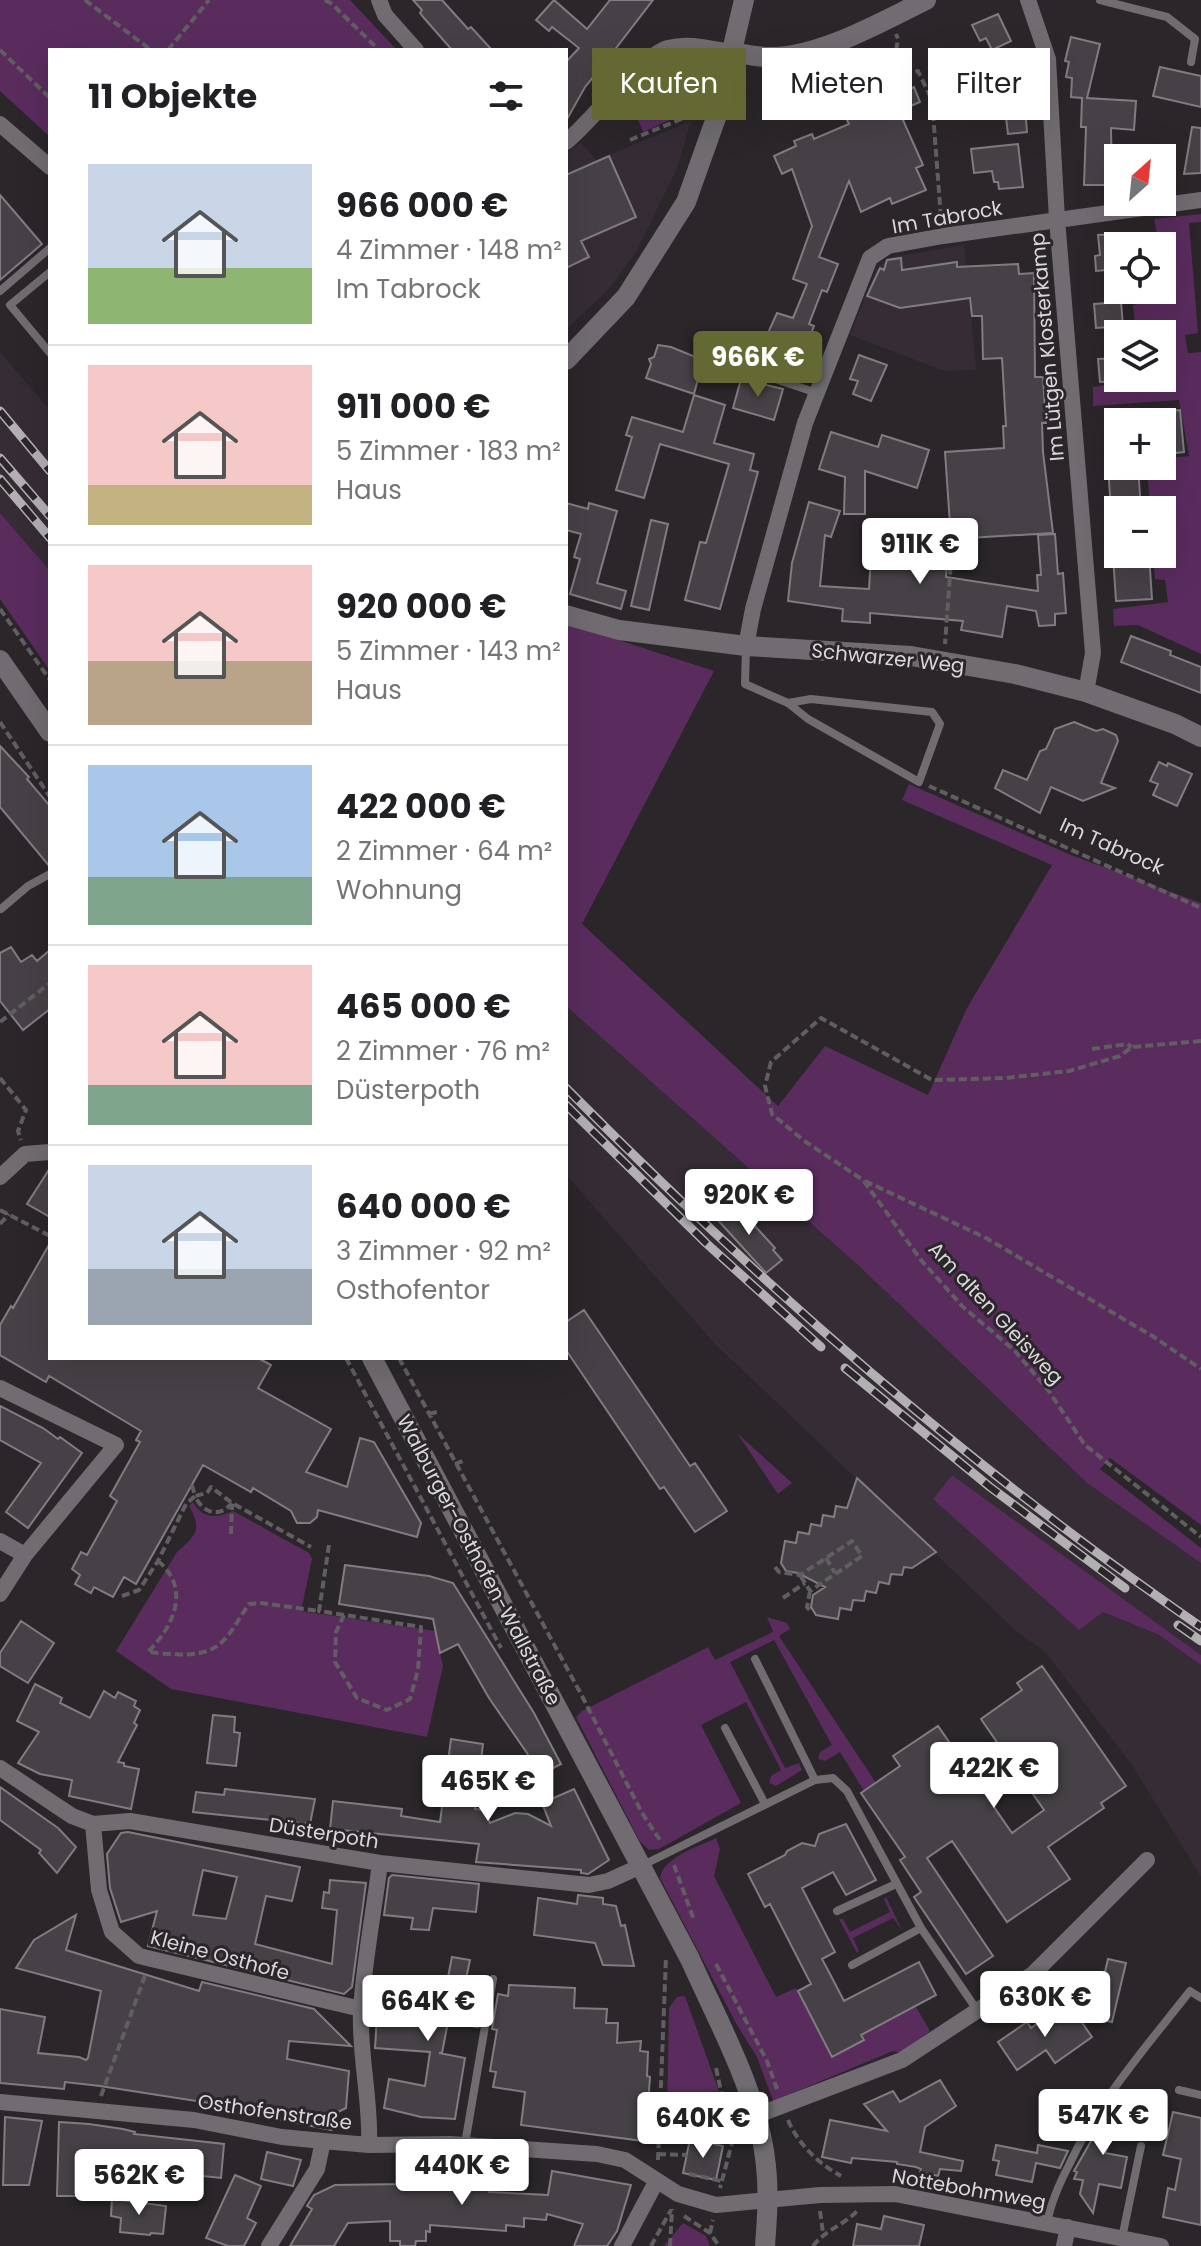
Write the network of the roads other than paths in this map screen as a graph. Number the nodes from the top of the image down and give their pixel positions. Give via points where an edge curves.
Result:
1 (379, 0) edge
2 (744, 0) edge
3 (926, 0) edge
4 (1028, 0) edge
5 (1100, 0) edge
6 (414, 48) edge
7 (666, 48) edge
8 (707, 48) edge
9 (732, 48) edge
10 (746, 54) edge
11 (1191, 62) dead end
12 (592, 117) edge
13 (715, 120) edge
14 (0, 124) edge
15 (568, 140) edge
16 (48, 165) edge
17 (1201, 200) edge
18 (1057, 219) junction
19 (48, 250) edge
20 (48, 274) edge
21 (0, 291) edge
22 (48, 351) edge
23 (568, 358) edge
24 (715, 374) dead end
25 (817, 393) junction
26 (568, 616) edge
27 (746, 646) junction
28 (0, 660) edge
29 (1086, 692) junction
30 (788, 703) junction
31 (48, 729) edge
32 (1201, 737) edge
33 (48, 875) edge
34 (1, 909) edge
35 (48, 1152) edge
36 (0, 1177) edge
37 (373, 1360) edge
38 (0, 1388) edge
39 (0, 1541) edge
40 (25, 1555) junction
41 (0, 1594) edge
42 (755, 1659) dead end
43 (725, 1728) dead end
44 (0, 1768) edge
45 (815, 1780) junction
46 (765, 1804) junction
47 (93, 1824) junction
48 (1147, 1860) dead end
49 (380, 1863) junction
50 (641, 1866) junction
51 (896, 1884) junction
52 (837, 1911) dead end
53 (921, 1928) junction
54 (852, 1965) dead end
55 (493, 1979) dead end
56 (1201, 1998) edge
57 (361, 2009) junction
58 (977, 2010) junction
59 (1179, 2090) dead end
60 (1201, 2095) edge
61 (0, 2102) edge
62 (755, 2116) junction
63 (323, 2141) junction
64 (369, 2145) junction
65 (465, 2145) junction
66 (1141, 2146) dead end
67 (656, 2182) junction
68 (675, 2200) joint
69 (768, 2201) junction
70 (1047, 2223) junction
71 (1068, 2227) junction
72 (1122, 2238) junction
73 (269, 2246) edge
74 (622, 2246) edge
75 (765, 2246) edge
76 (1064, 2246) edge
77 (1161, 2246) edge

1 - 6 street via 385,15
2 - 9 street
3 - 10 street via 803,53 770,58
4 - 18 street, Im Lütgen Klosterkamp via 1048,59
5 - 11 lane via 1167,17 1195,39
7 - 8 street
12 - 15 street
13 - 23 street via 686,202 626,297
14 - 16 street
17 - 18 street, Im Tabrock
18 - 25 street, Im Tabrock via 888,246 870,258
18 - 29 street, Im Lütgen Klosterkamp via 1093,653
19 - 21 lane
20 - 22 lane via 10,305
24 - 25 lane via 737,366
25 - 27 street, Im Tabrock
26 - 27 street, Schwarzer Weg via 619,630
27 - 29 street, Schwarzer Weg via 911,656
27 - 30 lane via 745,684
28 - 31 street
29 - 32 street, Schwarzer Weg
30 - 30 lane via 811,699 932,712 940,724 919,782
33 - 34 lane
35 - 36 street via 25,1154
37 - 50 street, Walburger-Osthofen-Wallstraße
38 - 40 street via 116,1445
39 - 40 street
40 - 41 street
42 - 45 lane
43 - 46 lane
44 - 47 street
45 - 46 lane
45 - 51 lane via 833,1778 847,1791
46 - 50 lane
47 - 49 street, Düsterpoth via 130,1821
47 - 57 street, Kleine Osthofe via 99,1890 112,1932 139,1956
48 - 58 street via 1033,1974
49 - 50 street, Düsterpoth via 589,1885
49 - 57 street
50 - 62 street, Walburger-Osthofen-Wallstraße via 702,1986
51 - 52 lane
51 - 53 lane
53 - 54 lane
53 - 58 lane
55 - 65 lane
56 - 70 lane via 1190,1991 1111,2089 1078,2144
57 - 64 street
58 - 62 street via 902,2060
59 - 60 lane
61 - 63 street, Osthofenstraße via 194,2120
62 - 69 street, Walburger-Osthofen-Wallstraße
63 - 64 street, Osthofenstraße
63 - 73 street via 317,2169
64 - 65 street, Osthofenstraße
65 - 67 street, Osthofenstraße via 597,2154 625,2160
66 - 72 lane
67 - 68 street, Osthofenstraße
67 - 74 street
68 - 69 street, Nottebohmweg via 716,2205
69 - 70 street, Nottebohmweg via 895,2194
69 - 75 street, Walburger-Osthofen-Wallstraße
70 - 71 street, Nottebohmweg
71 - 72 street, Nottebohmweg
71 - 76 street
72 - 77 street, Nottebohmweg

